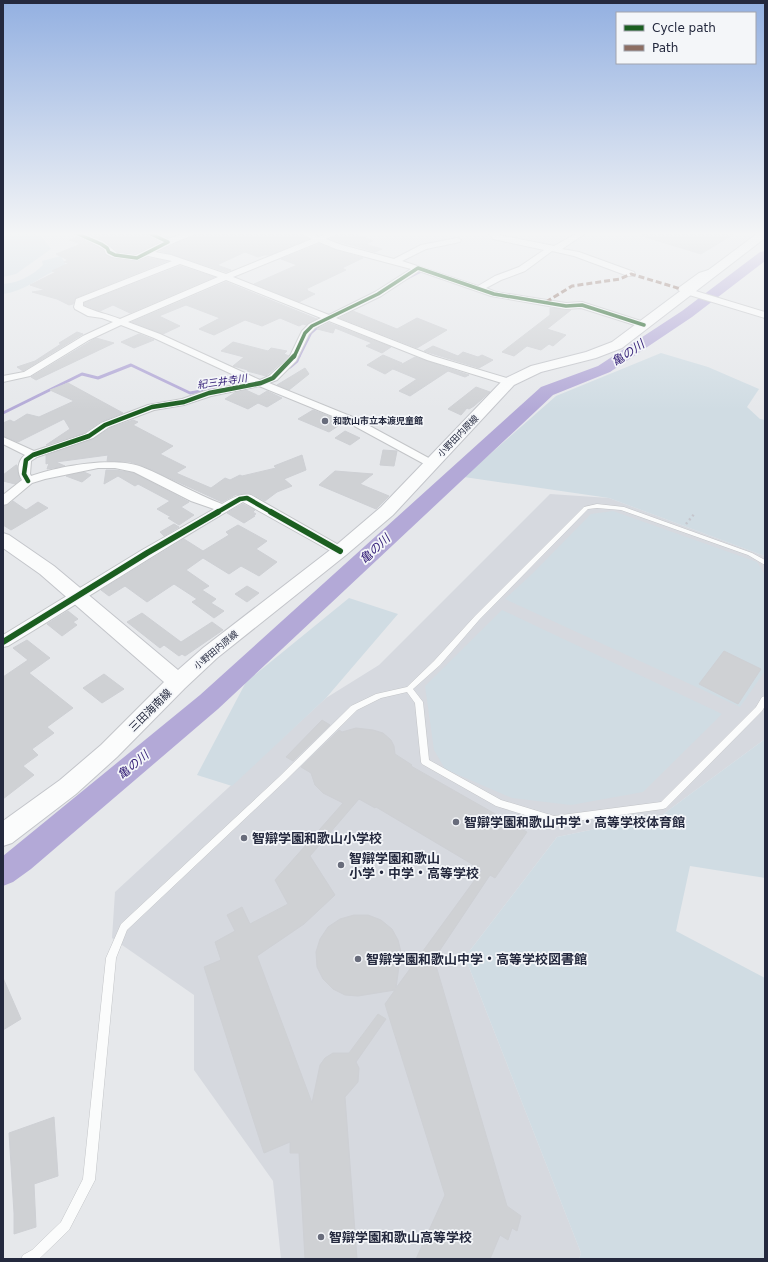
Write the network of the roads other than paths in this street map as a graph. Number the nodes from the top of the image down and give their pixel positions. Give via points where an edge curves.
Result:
1 (99, 292) edge
2 (191, 292) edge
3 (264, 292) edge
4 (381, 292) edge
5 (487, 292) edge
6 (688, 292) joint
7 (765, 315) edge
8 (328, 317) junction
9 (120, 322) junction
10 (644, 325) junction
11 (3, 379) edge
12 (509, 382) junction
13 (261, 383) junction
14 (3, 440) edge
15 (33, 455) junction
16 (432, 464) junction
17 (28, 481) junction
18 (3, 501) edge
19 (224, 509) junction
20 (3, 539) edge
21 (340, 551) junction
22 (765, 563) edge
23 (78, 597) junction
24 (3, 642) edge
25 (178, 682) junction
26 (409, 689) junction
27 (765, 699) edge
28 (3, 835) edge
29 (27, 1259) edge

1 - 9 street via 79,301 78,307 91,314 103,315
2 - 9 street
3 - 8 street
4 - 8 street
5 - 10 street via 559,305 582,305
6 - 7 street
6 - 10 main road, 小野田内原線
8 - 12 street via 430,358
8 - 13 street via 305,333 293,359 273,378
9 - 11 street via 86,338 27,374
9 - 13 street
10 - 12 main road, 小野田内原線 via 605,351 537,368
12 - 16 main road, 小野田内原線
13 - 15 street via 152,407 105,425 89,436
13 - 16 street via 351,420
14 - 15 street
15 - 17 street via 26,460 24,474
16 - 21 main road, 小野田内原線 via 387,511
17 - 18 street
17 - 19 street via 66,470 116,465 137,469 195,498
19 - 21 street via 240,499 247,498
19 - 23 street via 147,553
20 - 23 main road, 三田海南線 via 47,570
21 - 25 main road, 小野田内原線 via 210,653
22 - 26 lane via 750,554 622,508 586,508
23 - 24 street
23 - 25 main road, 三田海南線
25 - 28 main road, 三田海南線 via 109,751 68,787
26 - 27 lane via 419,702 426,762 499,803 554,820 663,805 759,709
26 - 29 lane via 379,696 354,708 124,927 111,958 89,1180 65,1226 36,1254

